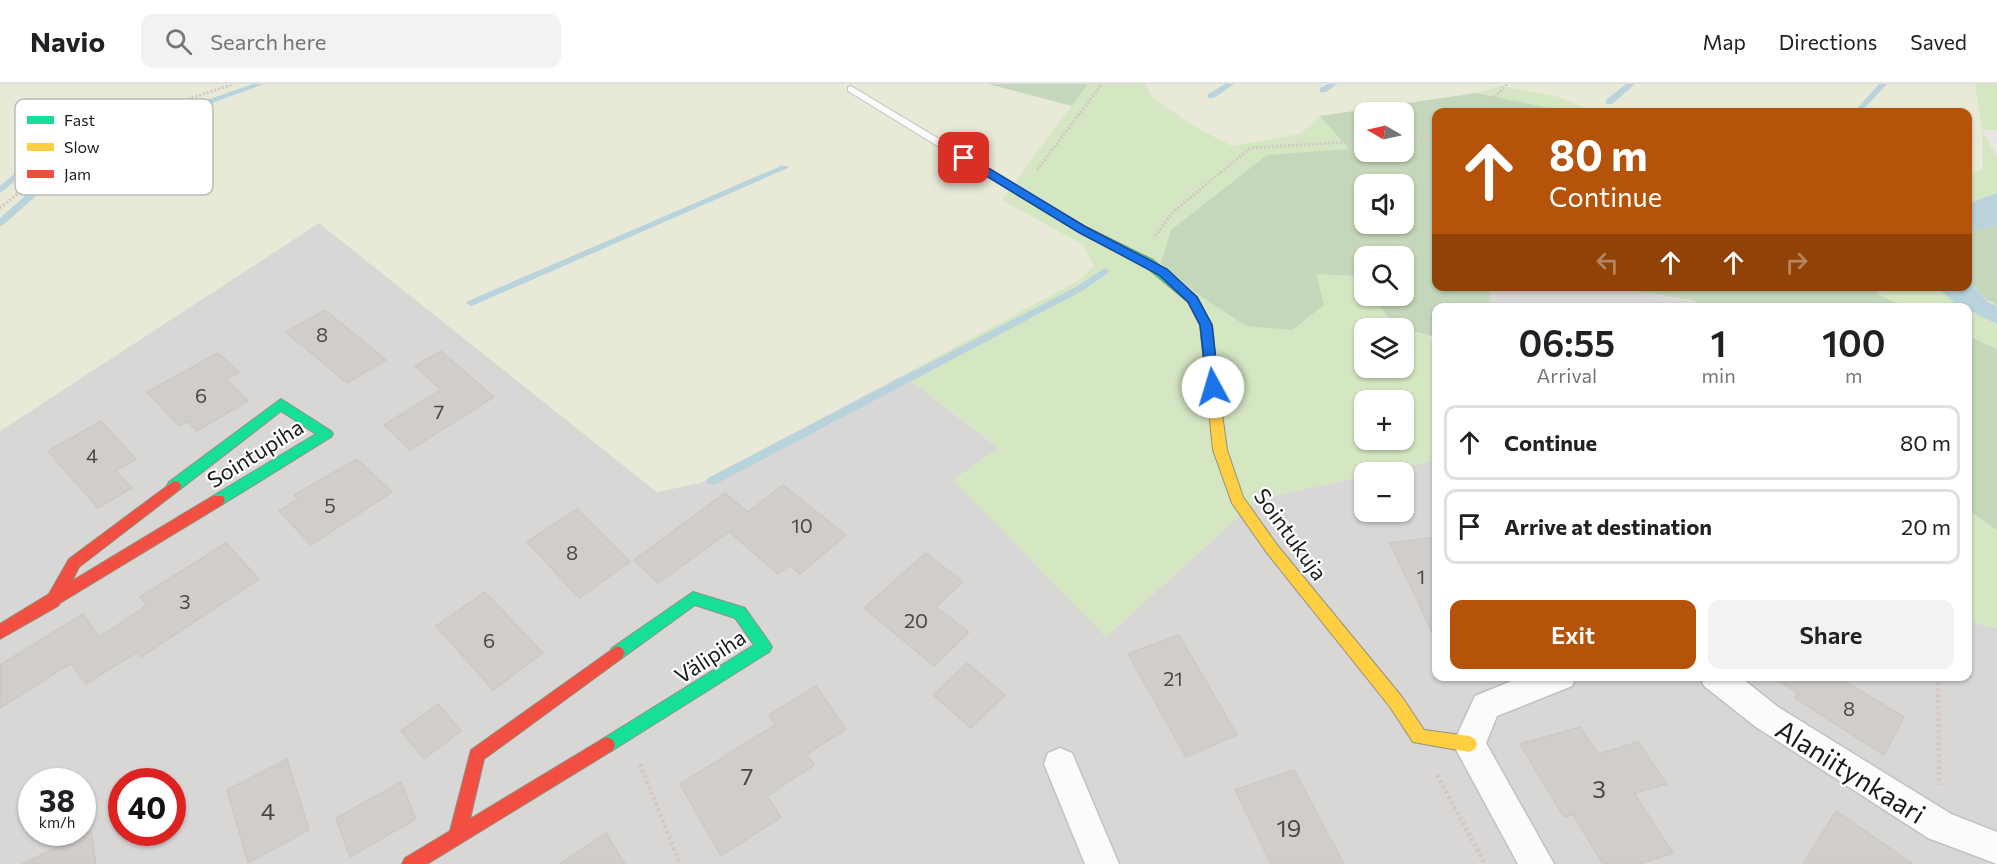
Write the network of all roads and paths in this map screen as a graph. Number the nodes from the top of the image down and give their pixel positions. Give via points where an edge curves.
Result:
1 (232, 84) edge
2 (1102, 84) edge
3 (1507, 84) edge
4 (851, 89) dead end
5 (188, 99) edge
6 (1485, 108) edge
7 (1432, 137) edge
8 (1414, 138) edge
9 (1354, 142) edge
10 (1020, 192) junction
11 (16, 195) edge
12 (0, 208) edge
13 (1149, 262) junction
14 (53, 602) junction
15 (0, 632) edge
16 (1548, 681) edge
17 (1721, 681) edge
18 (1938, 681) edge
19 (627, 733) junction
20 (1419, 737) junction
21 (1468, 744) junction
22 (1060, 764) dead end
23 (1940, 826) junction
24 (457, 837) junction
25 (1997, 849) edge
26 (411, 864) edge
27 (680, 864) edge
28 (1102, 864) edge
29 (1485, 864) edge
30 (1537, 864) edge

1 - 5 path
2 - 10 path
3 - 6 path
4 - 10 lane
7 - 8 path
9 - 13 path via 1250,148 1173,211 1153,238
10 - 13 street, Sointukuja
11 - 12 path
13 - 20 street, Sointukuja via 1192,300 1206,325 1220,450 1237,499
14 - 14 street, Sointupiha via 230,493 326,434 281,404 74,563
14 - 15 street, Sointupiha
16 - 21 street via 1486,706
17 - 23 street, Alaniitynkaari via 1767,717
18 - 23 path
19 - 24 street, Välipiha
19 - 24 street, Välipiha via 764,647 741,613 693,598 477,755
19 - 27 path
20 - 21 street
20 - 29 path
21 - 30 street
22 - 28 street
23 - 25 street, Alaniitynkaari
24 - 26 street, Välipiha

